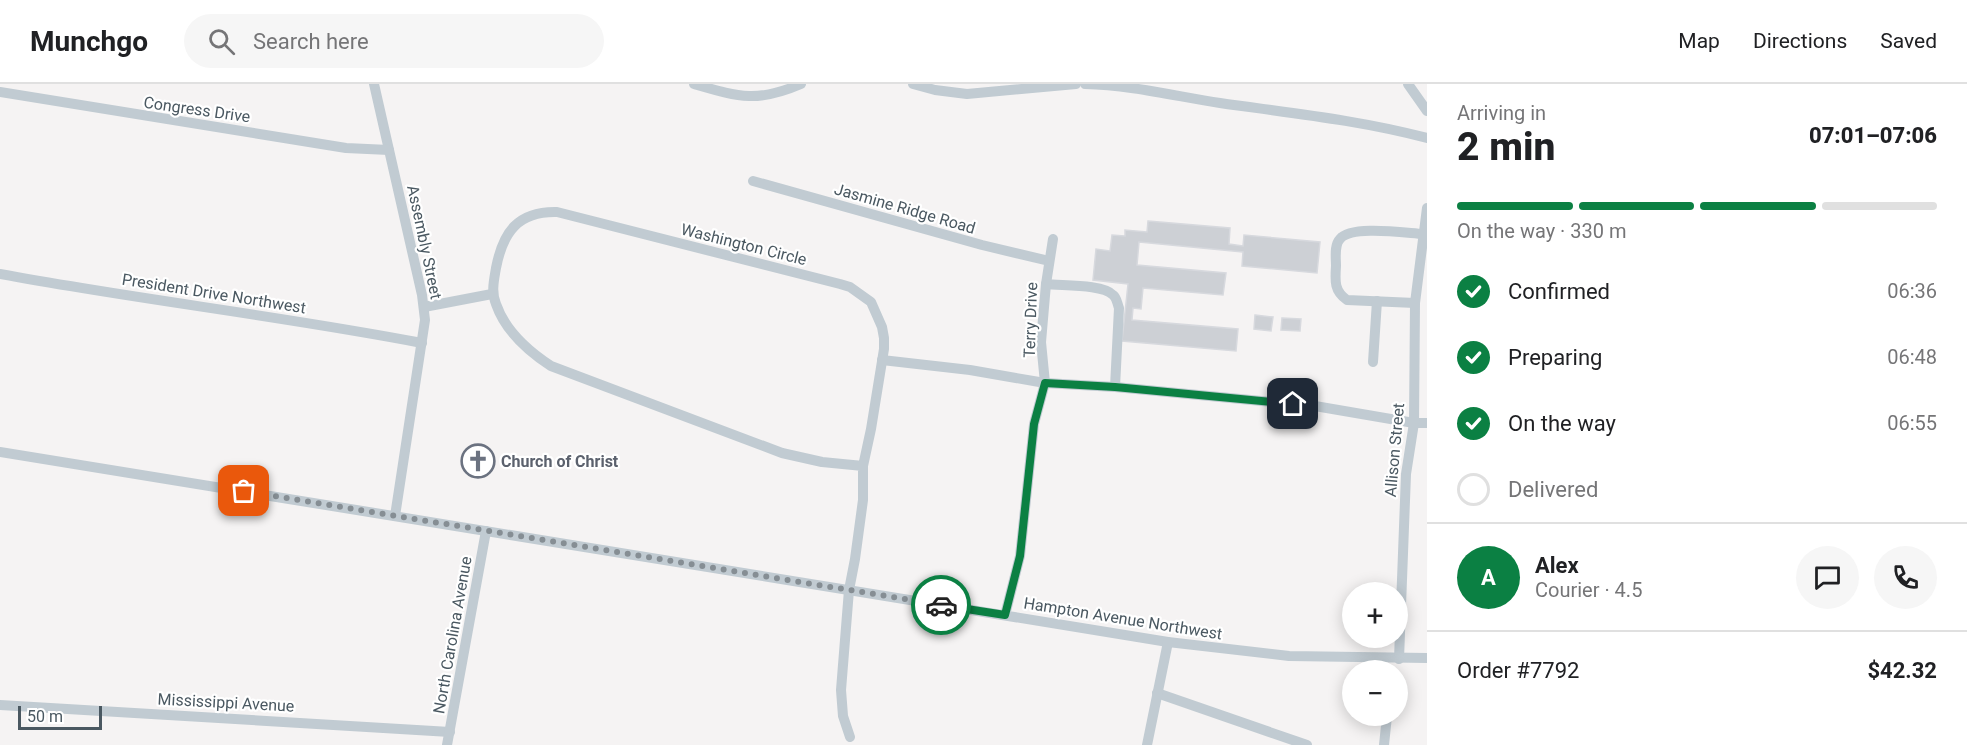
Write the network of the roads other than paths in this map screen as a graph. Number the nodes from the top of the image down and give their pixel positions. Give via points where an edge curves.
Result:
1 (374, 84) edge
2 (694, 84) edge
3 (801, 84) edge
4 (913, 84) edge
5 (1076, 84) edge
6 (1085, 84) edge
7 (1408, 84) edge
8 (0, 92) edge
9 (1427, 111) edge
10 (1427, 138) edge
11 (389, 150) junction
12 (753, 181) dead end
13 (1427, 208) edge
14 (1423, 234) junction
15 (1053, 239) dead end
16 (1049, 261) junction
17 (0, 274) edge
18 (1046, 284) junction
19 (492, 294) junction
20 (1377, 301) junction
21 (1415, 303) junction
22 (424, 307) junction
23 (422, 343) junction
24 (882, 360) junction
25 (1373, 362) dead end
26 (1045, 383) junction
27 (1115, 387) junction
28 (1414, 423) junction
29 (1427, 423) edge
30 (0, 452) edge
31 (863, 466) junction
32 (395, 516) junction
33 (486, 531) junction
34 (849, 590) junction
35 (1005, 615) junction
36 (1168, 642) junction
37 (1427, 658) edge
38 (1350, 660) edge
39 (1395, 660) edge
40 (1408, 661) edge
41 (1157, 693) junction
42 (0, 705) edge
43 (1386, 726) edge
44 (450, 732) junction
45 (850, 737) dead end
46 (447, 745) edge
47 (1147, 745) edge
48 (1307, 745) edge
49 (1384, 745) edge

1 - 11 street, Assembly Street
2 - 3 street via 746,97 767,97
4 - 5 street via 967,94
6 - 10 street via 1360,122
7 - 9 street
8 - 11 street, Congress Drive via 346,148
11 - 22 street, Assembly Street
12 - 16 street, Jasmine Ridge Road
13 - 14 street, Allison Street
14 - 20 street via 1355,231 1341,237 1337,244 1336,289 1347,300
14 - 21 street, Allison Street
15 - 16 street, Terry Drive
16 - 18 street, Terry Drive
17 - 23 street, President Drive Northwest
18 - 26 street, Terry Drive via 1041,342
18 - 27 street via 1097,288 1115,296 1119,308
19 - 22 street
19 - 24 street, Washington Circle via 500,248 510,231 530,216 557,212 850,287 875,308 884,338
19 - 31 street via 501,316 516,336 540,359 563,372 782,453
20 - 21 street
20 - 25 street
21 - 28 street, Allison Street
22 - 23 street, Assembly Street
23 - 32 street, Assembly Street
24 - 26 street
24 - 31 street, Washington Circle
26 - 27 street
26 - 35 street, Terry Drive via 1034,424 1020,556
27 - 28 street via 1315,406
28 - 29 street
28 - 39 street, Allison Street via 1406,474
30 - 32 street, Hampton Avenue Northwest
31 - 34 street, Washington Circle via 863,500
32 - 33 street, Hampton Avenue Northwest
33 - 34 street, Hampton Avenue Northwest
33 - 44 street, North Carolina Avenue
34 - 35 street, Hampton Avenue Northwest
34 - 45 street, Washington Circle via 842,690 843,716
35 - 36 street, Hampton Avenue Northwest
36 - 38 street, Hampton Avenue Northwest
36 - 41 street
37 - 40 street, Hampton Avenue Northwest
41 - 47 street
41 - 48 street
42 - 44 street, Mississippi Avenue
43 - 49 street
44 - 46 street, North Carolina Avenue

